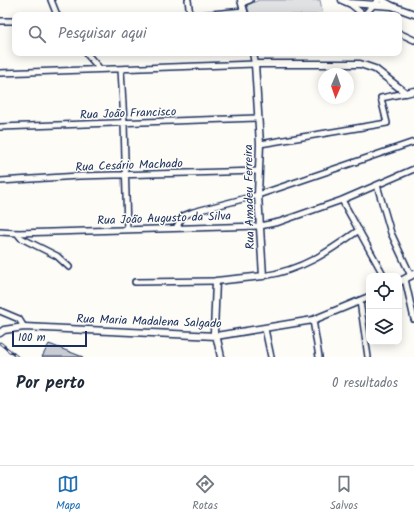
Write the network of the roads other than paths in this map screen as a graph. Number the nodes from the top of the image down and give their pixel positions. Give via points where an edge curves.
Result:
1 (50, 0) edge
2 (188, 0) edge
3 (250, 0) edge
4 (382, 0) edge
5 (344, 1) edge
6 (242, 2) edge
7 (376, 2) edge
8 (392, 6) junction
9 (56, 12) edge
10 (190, 12) edge
11 (244, 12) edge
12 (360, 12) edge
13 (367, 12) edge
14 (414, 14) edge
15 (0, 21) edge
16 (12, 21) edge
17 (402, 34) edge
18 (414, 40) edge
19 (89, 56) edge
20 (254, 56) edge
21 (255, 64) junction
22 (100, 69) junction
23 (121, 69) junction
24 (0, 73) edge
25 (414, 91) edge
26 (406, 92) junction
27 (257, 118) junction
28 (124, 123) junction
29 (0, 128) edge
30 (414, 142) edge
31 (260, 144) junction
32 (414, 169) edge
33 (259, 171) junction
34 (125, 175) junction
35 (0, 181) edge
36 (377, 185) junction
37 (258, 195) junction
38 (342, 200) junction
39 (260, 226) junction
40 (176, 228) junction
41 (127, 230) junction
42 (359, 230) junction
43 (0, 232) edge
44 (17, 233) junction
45 (69, 267) dead end
46 (382, 273) edge
47 (263, 276) junction
48 (407, 278) edge
49 (216, 281) junction
50 (134, 282) dead end
51 (366, 299) edge
52 (360, 302) junction
53 (0, 311) edge
54 (414, 319) edge
55 (313, 320) junction
56 (24, 327) junction
57 (266, 329) junction
58 (0, 333) edge
59 (216, 336) junction
60 (220, 357) edge
61 (271, 357) edge
62 (319, 357) edge
63 (368, 357) edge

1 - 9 street
2 - 10 street
3 - 6 street
4 - 8 street
5 - 7 street
5 - 12 street
6 - 11 street
7 - 8 street
7 - 13 street
8 - 14 street
15 - 16 street
17 - 18 street
19 - 22 street
20 - 21 street, Rua Amadeu Ferreira
21 - 23 street
21 - 26 street via 360,64 375,70
21 - 27 street, Rua Amadeu Ferreira
22 - 23 street
22 - 24 street
23 - 28 street
25 - 26 street
26 - 31 street via 381,98 387,123
27 - 28 street, Rua João Francisco
27 - 31 street, Rua Amadeu Ferreira
28 - 29 street, Rua João Francisco
28 - 34 street
30 - 37 street
31 - 33 street, Rua Amadeu Ferreira
32 - 36 street, Rua João Augusto da Silva
33 - 34 street, Rua Cesário Machado
33 - 37 street, Rua Amadeu Ferreira
34 - 35 street, Rua Cesário Machado
34 - 41 street
36 - 38 street, Rua João Augusto da Silva
36 - 48 street
37 - 39 street, Rua Amadeu Ferreira
37 - 40 street via 183,216
38 - 39 street, Rua João Augusto da Silva
38 - 42 street
39 - 40 street, Rua João Augusto da Silva
39 - 47 street, Rua Amadeu Ferreira
40 - 41 street, Rua João Augusto da Silva
41 - 44 street, Rua João Augusto da Silva
42 - 46 street
42 - 47 street via 309,264 280,274
43 - 44 street, Rua João Augusto da Silva
44 - 45 street via 21,238 57,256
47 - 49 street
48 - 54 street
49 - 50 street
49 - 59 street
51 - 52 street, Rua Maria Madalena Salgado
52 - 55 street, Rua Maria Madalena Salgado
52 - 63 street
53 - 56 street via 19,319
55 - 57 street, Rua Maria Madalena Salgado
55 - 62 street
56 - 58 street, Rua Maria Madalena Salgado
56 - 59 street, Rua Maria Madalena Salgado
57 - 59 street, Rua Maria Madalena Salgado
57 - 61 street
59 - 60 street

